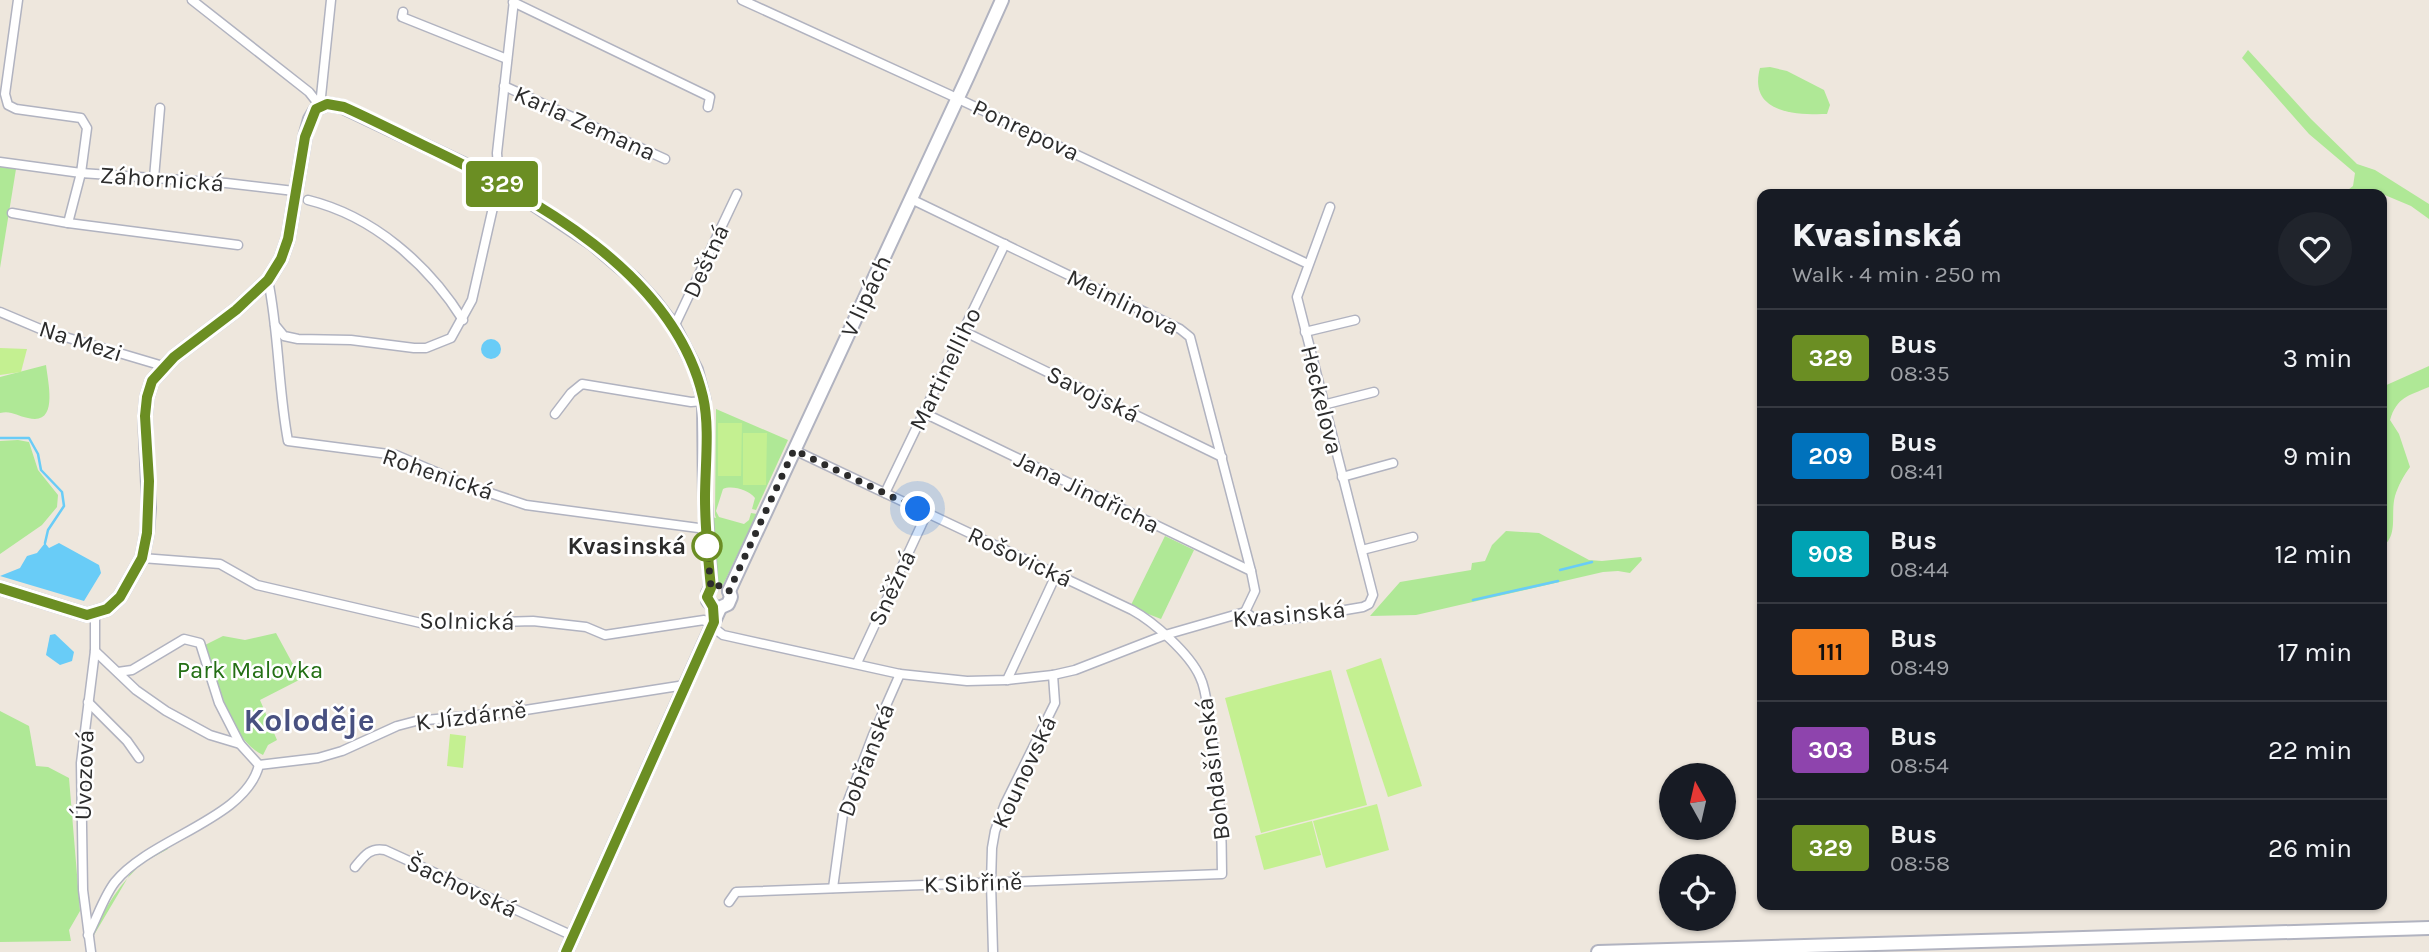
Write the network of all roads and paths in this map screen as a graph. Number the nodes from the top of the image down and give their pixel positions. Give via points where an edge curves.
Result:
1 (18, 0) edge
2 (192, 0) edge
3 (331, 0) edge
4 (742, 0) edge
5 (1002, 0) edge
6 (513, 1) edge
7 (403, 12) dead end
8 (507, 59) junction
9 (504, 86) junction
10 (958, 98) junction
11 (320, 106) junction
12 (708, 107) dead end
13 (160, 108) dead end
14 (665, 159) dead end
15 (0, 162) edge
16 (81, 173) junction
17 (154, 178) junction
18 (499, 181) junction
19 (294, 191) junction
20 (737, 194) dead end
21 (911, 199) junction
22 (308, 200) dead end
23 (1330, 207) dead end
24 (12, 213) dead end
25 (68, 223) junction
26 (1005, 244) junction
27 (238, 245) dead end
28 (1308, 264) junction
29 (268, 280) junction
30 (0, 312) edge
31 (463, 320) junction
32 (1356, 320) dead end
33 (275, 325) junction
34 (674, 327) junction
35 (963, 331) junction
36 (1305, 332) junction
37 (163, 366) junction
38 (1374, 392) dead end
39 (704, 401) junction
40 (1323, 405) junction
41 (924, 413) junction
42 (555, 414) dead end
43 (794, 450) junction
44 (1222, 457) junction
45 (1394, 463) dead end
46 (1342, 477) junction
47 (885, 494) junction
48 (927, 513) junction
49 (706, 529) junction
50 (1413, 537) dead end
51 (1362, 550) junction
52 (142, 558) junction
53 (1251, 571) junction
54 (1056, 575) junction
55 (0, 588) edge
56 (711, 588) junction
57 (729, 591) junction
58 (1373, 595) joint
59 (716, 608) junction
60 (1245, 612) junction
61 (95, 614) junction
62 (713, 624) junction
63 (1165, 635) junction
64 (95, 651) junction
65 (857, 663) junction
66 (118, 672) junction
67 (900, 674) junction
68 (1053, 675) junction
69 (1007, 680) junction
70 (685, 685) junction
71 (88, 702) junction
72 (240, 744) junction
73 (139, 758) dead end
74 (259, 765) junction
75 (355, 867) dead end
76 (1223, 874) joint
77 (991, 883) junction
78 (833, 888) junction
79 (729, 902) dead end
80 (2429, 928) edge
81 (89, 935) junction
82 (573, 936) junction
83 (91, 952) edge
84 (566, 952) edge
85 (993, 952) edge
86 (1598, 952) edge

1 - 16 street via 5,94 8,104 81,118 87,128
2 - 11 street via 309,92
3 - 11 street
4 - 10 street, Ponrepova
5 - 10 street, V lipách
6 - 8 street
6 - 12 street via 710,97
7 - 8 street via 402,17
8 - 9 street
9 - 14 street, Karla Zemana
9 - 18 street
10 - 21 street, V lipách
10 - 28 street, Ponrepova
11 - 18 street via 344,107
11 - 19 street via 307,127
13 - 17 street
15 - 16 street
16 - 17 street, Záhornická
16 - 25 street, Záhornická
17 - 19 street, Záhornická
18 - 31 street via 472,300
18 - 34 street via 592,243 633,278
19 - 29 street via 288,239
20 - 34 street, Deštná
21 - 26 street, Meinlinova
21 - 43 street, V lipách
22 - 31 street via 332,206 393,241 451,301
23 - 28 street, Heckelova
24 - 25 street
25 - 27 street
26 - 35 street, Martinelliho
26 - 44 street, Meinlinova via 1187,333
28 - 36 street, Heckelova via 1297,296
29 - 33 street, Rohenická
29 - 37 street
30 - 37 street, Na Mezi via 45,331
31 - 33 street via 451,338 426,348 284,337
32 - 36 street
33 - 49 street, Rohenická via 288,442 396,456 526,505
34 - 39 street via 696,370
35 - 41 street, Martinelliho
35 - 44 street, Savojská
36 - 40 street, Heckelova
37 - 52 street via 152,381 146,407 149,508
38 - 40 street
39 - 42 street via 582,384
39 - 49 street
40 - 46 street, Heckelova
41 - 47 street, Martinelliho
41 - 53 street, Jana Jindřicha
43 - 47 street, Rošovická
43 - 57 street, V lipách
44 - 53 street, Meinlinova
45 - 46 street
46 - 51 street, Heckelova
47 - 48 street, Rošovická
48 - 54 street, Rošovická
48 - 65 street, Sněžná
49 - 56 street
50 - 51 street
51 - 58 street, Heckelova
52 - 61 street via 117,601
52 - 62 street, Solnická via 220,564 257,585 425,624 533,621 586,627 605,635 693,621
53 - 60 street, Meinlinova via 1255,591
54 - 63 street, Rošovická via 1137,613
54 - 69 street
55 - 61 street via 78,613
56 - 57 street via 721,585
56 - 59 street via 707,597
57 - 59 street via 730,601
58 - 60 street, Kvasinská via 1363,607 1298,618 1258,621
59 - 62 street
60 - 63 street, Kvasinská
61 - 64 street, Úvozová
62 - 65 street, Kvasinská via 723,635
62 - 70 street
63 - 68 street, Kvasinská
63 - 76 street, Bohdašínská via 1200,676 1216,762
64 - 66 street
64 - 71 street, Úvozová
65 - 67 street, Kvasinská
66 - 72 street via 166,711 210,735
66 - 72 street via 132,670 184,639 200,643 219,703
67 - 69 street, Kvasinská
67 - 78 street, Dobřanská via 846,804
68 - 69 street, Kvasinská
68 - 77 street, Kounovská via 1055,703 995,831
70 - 74 street, K Jízdárně via 519,711 416,721 318,758
70 - 82 street
71 - 73 street
71 - 81 street, Úvozová via 81,763 83,890
72 - 74 street
74 - 81 street via 256,778 233,803 160,845 115,882
75 - 82 street, Šachovská via 368,852 385,850
76 - 77 street, K Sibřině
77 - 78 street, K Sibřině
77 - 85 street, Kounovská
78 - 79 street, K Sibřině via 736,891
80 - 86 street
81 - 83 street, Úvozová
82 - 84 street

